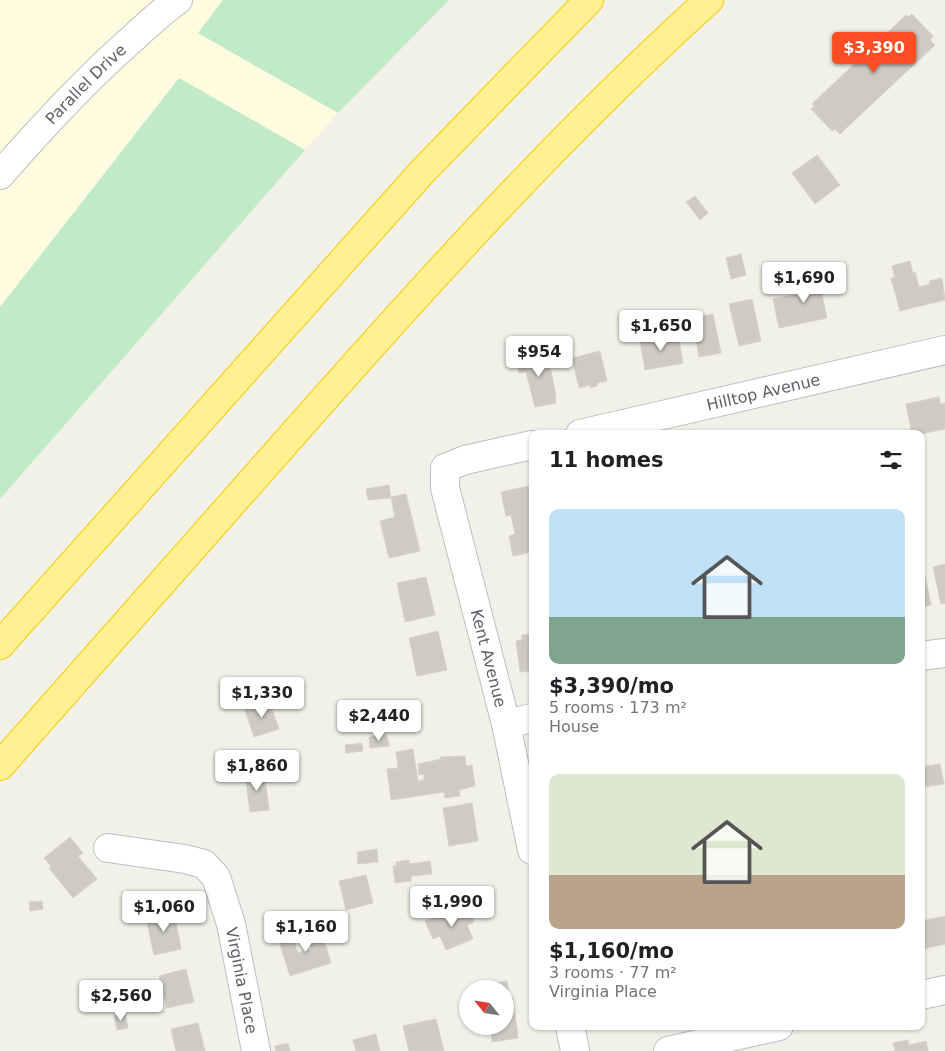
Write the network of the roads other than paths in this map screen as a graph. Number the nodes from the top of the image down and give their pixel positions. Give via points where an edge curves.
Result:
1 (589, 0) edge
2 (709, 0) edge
3 (168, 3) edge
4 (0, 175) edge
5 (945, 350) edge
6 (597, 430) edge
7 (529, 446) edge
8 (0, 645) edge
9 (945, 653) edge
10 (925, 656) edge
11 (529, 719) edge
12 (506, 724) junction
13 (0, 766) edge
14 (529, 835) edge
15 (108, 848) dead end
16 (945, 990) edge
17 (925, 994) edge
18 (571, 1030) edge
19 (761, 1030) edge
20 (256, 1051) edge
21 (575, 1051) edge
22 (668, 1051) edge

1 - 8 highway via 422,172
2 - 13 highway via 578,126 490,218 372,346
3 - 4 street, Parallel Drive via 102,65
5 - 6 street, Hilltop Avenue
7 - 12 street, Kent Avenue via 465,460 445,468 445,488
9 - 10 street
11 - 12 street
12 - 14 street, Kent Avenue
15 - 20 street, Virginia Place via 204,864 216,877 231,924
16 - 17 street
18 - 21 street
19 - 22 street

